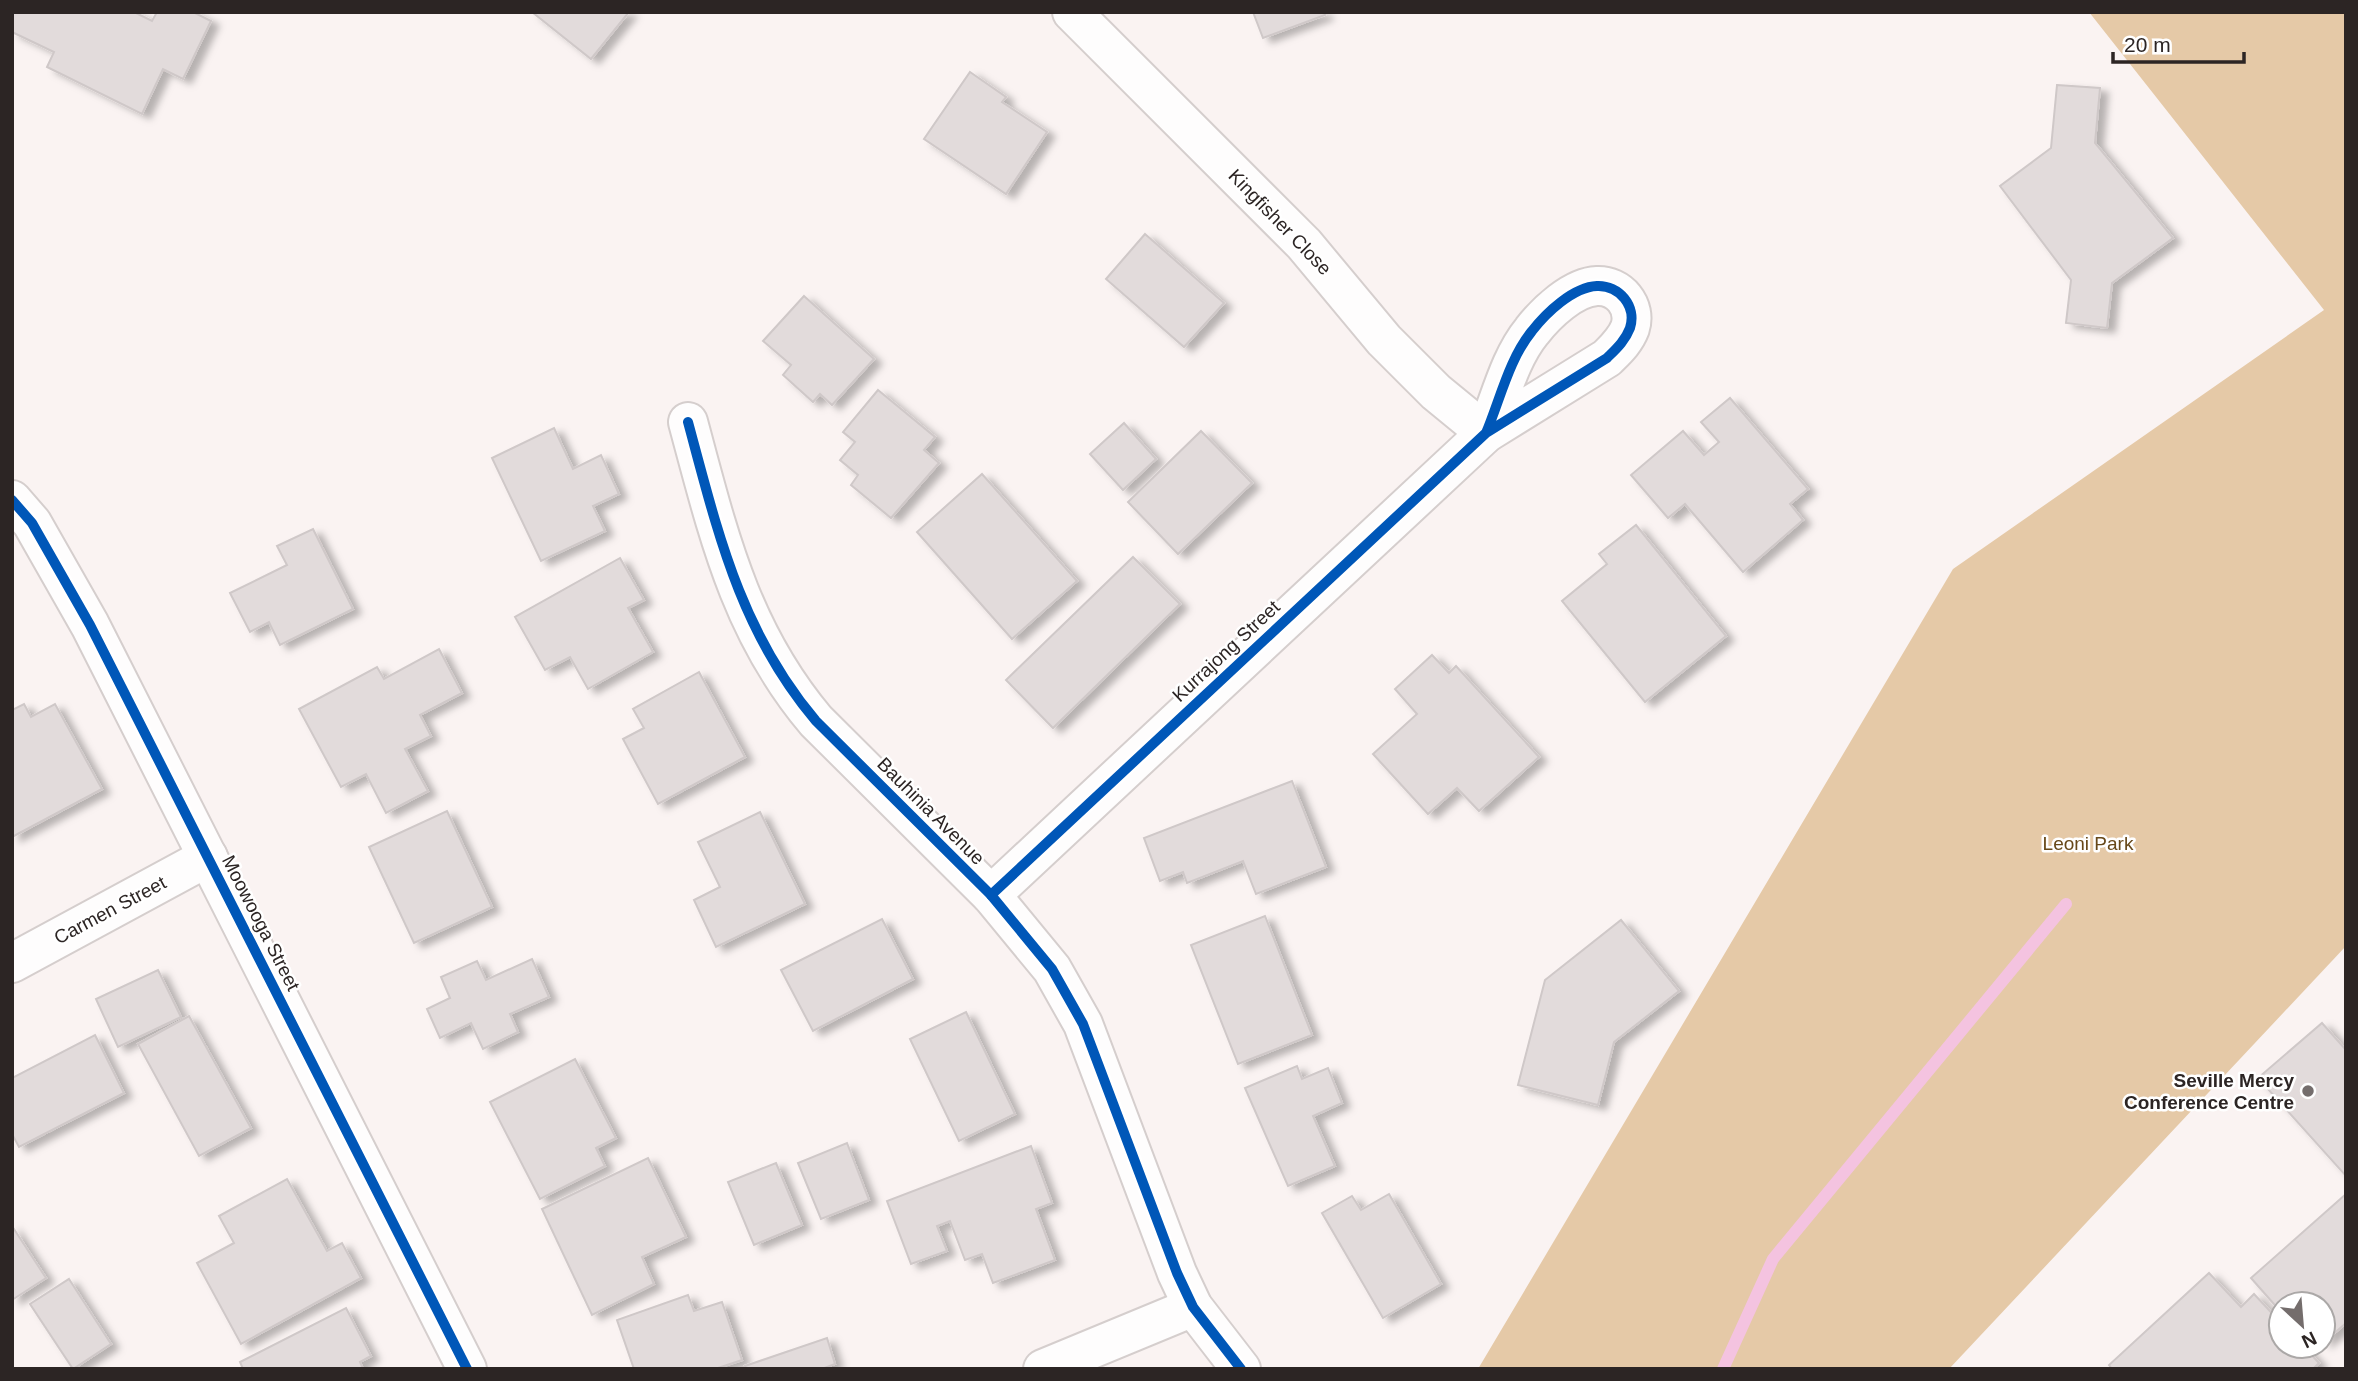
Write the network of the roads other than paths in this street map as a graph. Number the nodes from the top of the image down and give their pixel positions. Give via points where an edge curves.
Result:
1 (1072, 12) edge
2 (688, 422) dead end
3 (1486, 433) joint
4 (12, 500) edge
5 (208, 857) junction
6 (991, 895) junction
7 (12, 962) edge
8 (1193, 1307) junction
9 (467, 1369) edge
10 (1043, 1369) edge
11 (1241, 1369) edge

1 - 3 street, Kingfisher Close via 1304,244 1384,340
2 - 6 street, Bauhinia Avenue via 731,575 772,663 816,721
3 - 6 street, Kurrajong Street
4 - 5 street, Moowooga Street via 32,523 90,625
5 - 7 street, Carmen Street
5 - 9 street, Moowooga Street
6 - 8 street, Bauhinia Avenue via 1069,995
8 - 10 street
8 - 11 street, Bauhinia Avenue

